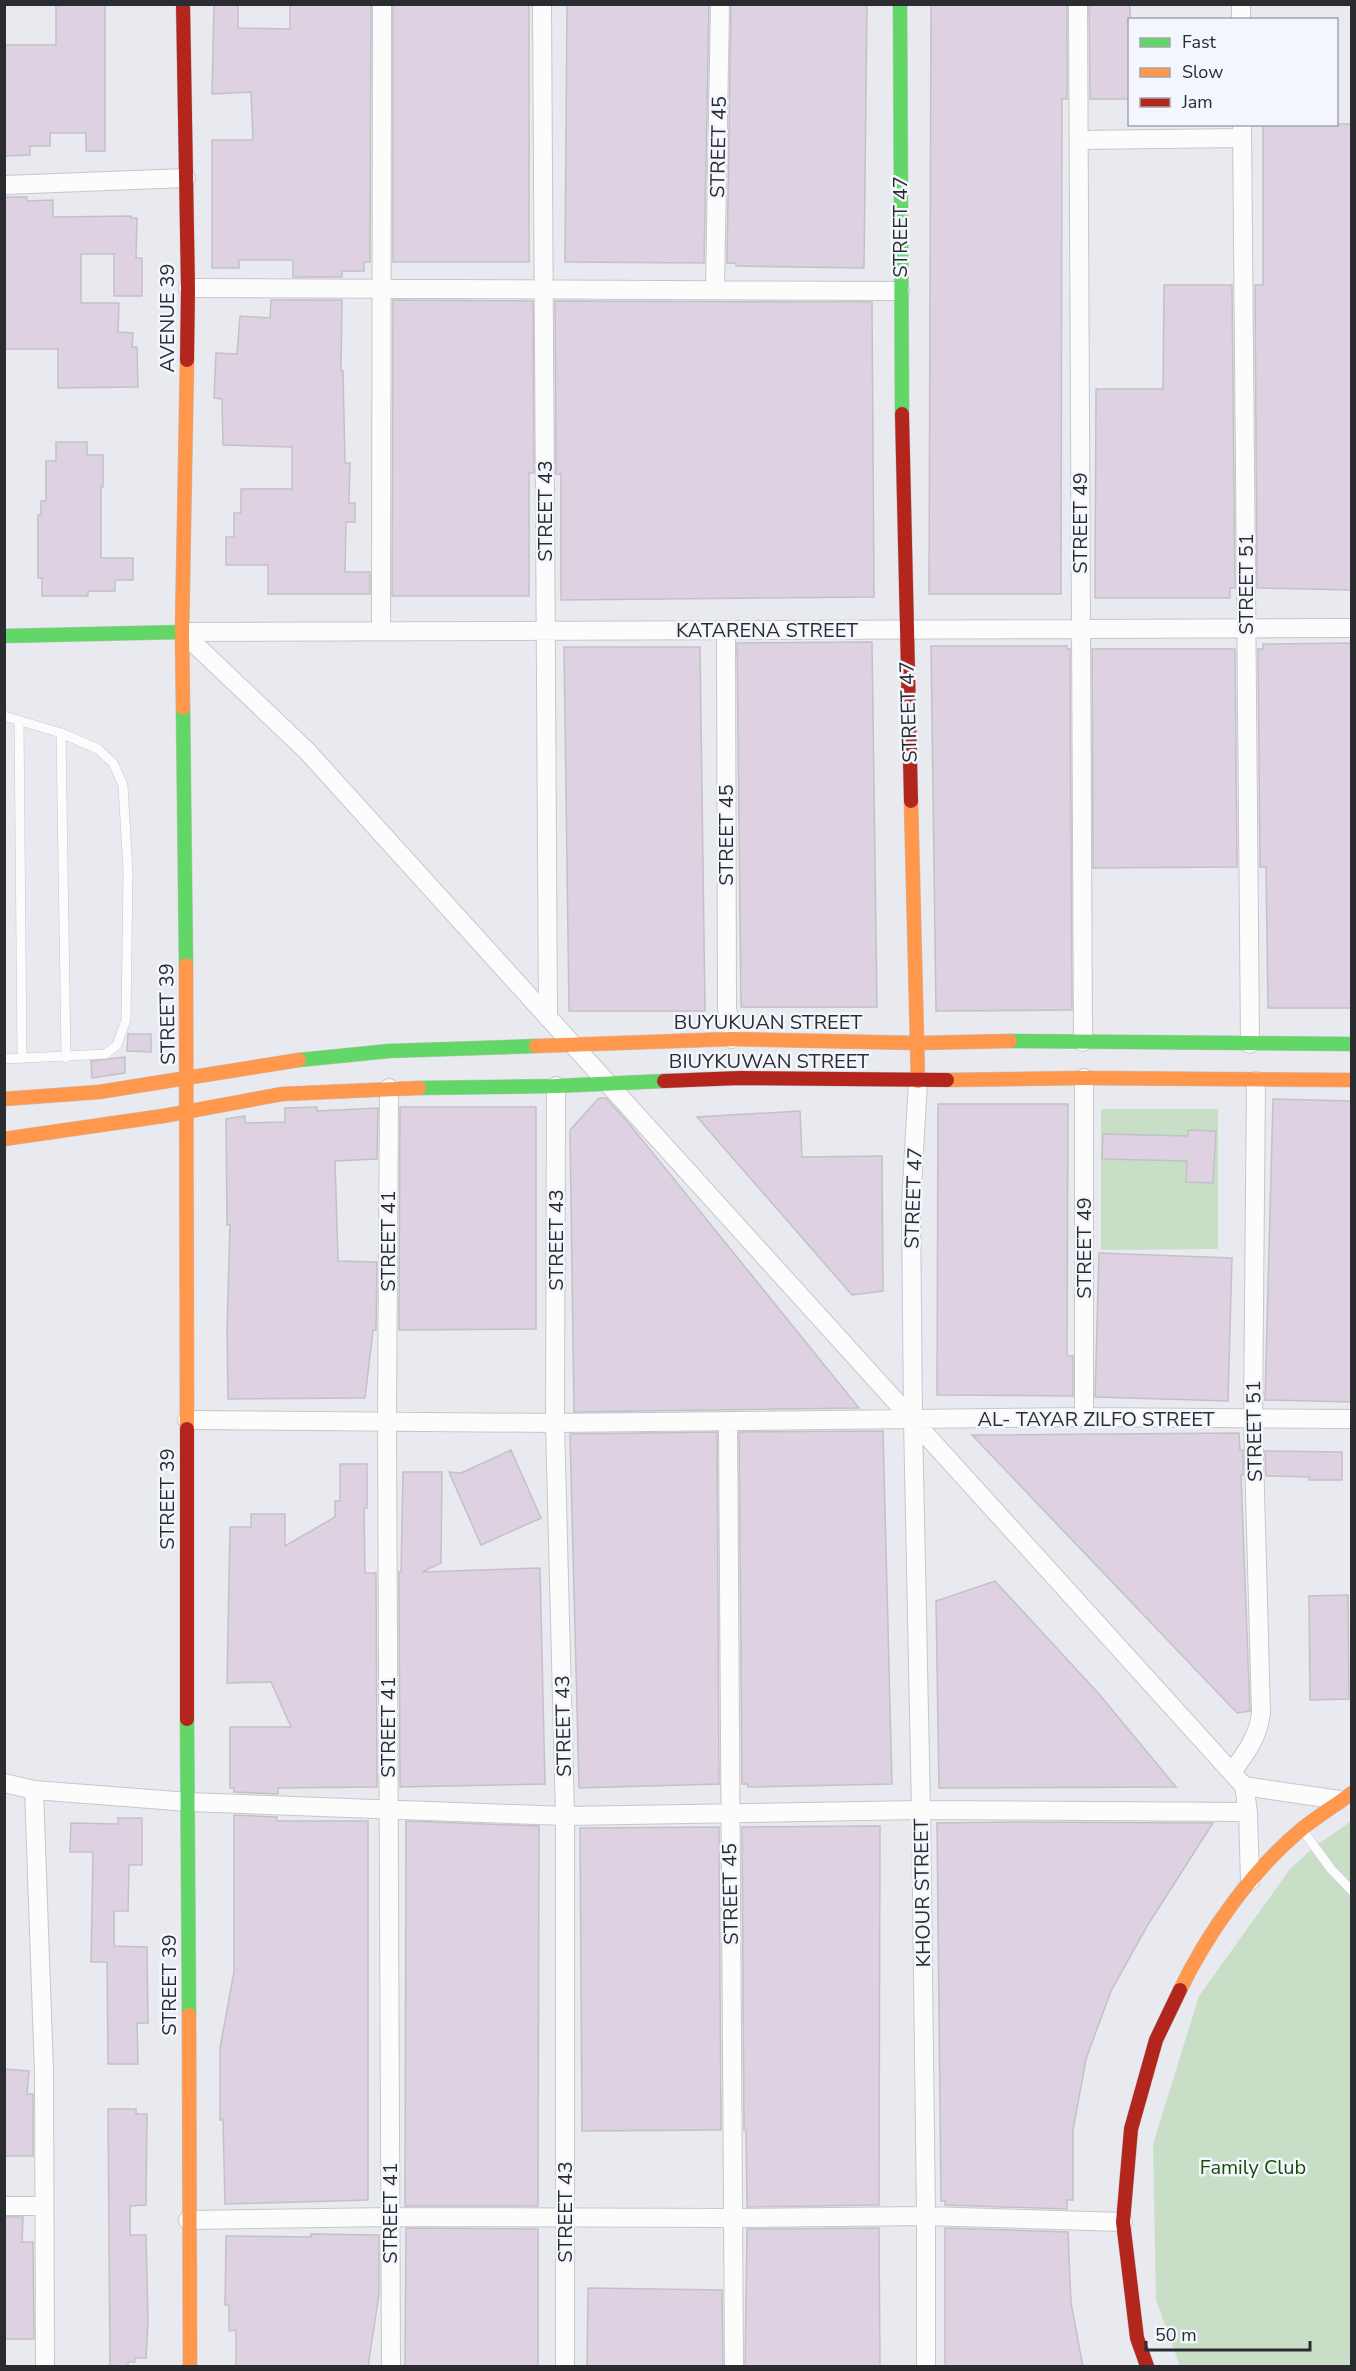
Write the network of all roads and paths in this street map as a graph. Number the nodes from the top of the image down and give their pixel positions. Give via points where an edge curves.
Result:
1 (183, 4) edge
2 (382, 4) edge
3 (542, 4) edge
4 (720, 4) edge
5 (900, 4) edge
6 (1078, 4) edge
7 (1242, 131) edge
8 (1078, 140) junction
9 (186, 178) junction
10 (4, 185) edge
11 (188, 288) junction
12 (382, 288) junction
13 (544, 289) junction
14 (715, 290) junction
15 (900, 291) junction
16 (1246, 628) junction
17 (1352, 628) edge
18 (1081, 629) junction
19 (726, 630) junction
20 (906, 630) junction
21 (381, 631) junction
22 (546, 631) junction
23 (182, 632) junction
24 (4, 636) edge
25 (4, 716) edge
26 (19, 720) junction
27 (61, 733) junction
28 (548, 1018) junction
29 (732, 1039) junction
30 (1083, 1042) junction
31 (918, 1043) junction
32 (573, 1044) junction
33 (1250, 1044) junction
34 (1352, 1044) edge
35 (66, 1058) junction
36 (4, 1059) edge
37 (22, 1059) junction
38 (187, 1077) junction
39 (1084, 1078) junction
40 (1352, 1080) edge
41 (918, 1081) junction
42 (1256, 1081) junction
43 (608, 1082) junction
44 (556, 1086) junction
45 (389, 1088) junction
46 (4, 1099) edge
47 (188, 1111) junction
48 (4, 1139) edge
49 (1084, 1418) junction
50 (1253, 1419) junction
51 (1352, 1419) edge
52 (186, 1420) junction
53 (913, 1420) junction
54 (387, 1421) junction
55 (728, 1421) junction
56 (555, 1423) junction
57 (1238, 1779) junction
58 (4, 1783) edge
59 (34, 1790) junction
60 (1345, 1796) edge
61 (189, 1802) junction
62 (921, 1810) junction
63 (388, 1811) junction
64 (1248, 1812) junction
65 (730, 1814) junction
66 (565, 1816) junction
67 (1302, 1829) junction
68 (1250, 1881) junction
69 (1352, 1891) edge
70 (4, 2206) edge
71 (44, 2206) junction
72 (926, 2216) junction
73 (390, 2217) junction
74 (565, 2217) junction
75 (733, 2218) junction
76 (188, 2220) junction
77 (1123, 2222) junction
78 (45, 2367) edge
79 (190, 2367) edge
80 (391, 2367) edge
81 (565, 2367) edge
82 (734, 2367) edge
83 (926, 2367) edge
84 (1147, 2367) edge

1 - 9 street, AVENUE 39
2 - 12 street
3 - 13 street, STREET 43
4 - 14 street, STREET 45
5 - 15 street, STREET 47
6 - 8 street, STREET 49
7 - 8 street
7 - 16 street, STREET 51
8 - 18 street, STREET 49
9 - 10 street
9 - 11 street, AVENUE 39
11 - 12 street
11 - 23 street, AVENUE 39
12 - 13 street
12 - 21 street
13 - 14 street
13 - 22 street, STREET 43
14 - 15 street
15 - 20 street, STREET 47
16 - 17 street, KATARENA STREET
16 - 18 street, KATARENA STREET
16 - 33 street, STREET 51
18 - 20 street, KATARENA STREET
18 - 30 street, STREET 49
19 - 20 street, KATARENA STREET
19 - 22 street, KATARENA STREET
19 - 29 street, STREET 45 via 727,1008
20 - 31 street, STREET 47
21 - 22 street, KATARENA STREET
21 - 23 street, KATARENA STREET
22 - 28 street, STREET 43
23 - 24 street
23 - 28 street via 308,751
23 - 38 street, STREET 39
25 - 26 lane
26 - 27 lane
26 - 37 lane
27 - 35 lane
27 - 35 lane via 98,749 113,764 123,785 128,872 126,1020 117,1046 106,1054
28 - 32 street
29 - 31 street, BUYUKUAN STREET
29 - 32 street, BUYUKUAN STREET
30 - 31 street, BUYUKUAN STREET
30 - 33 street, BUYUKUAN STREET
31 - 41 street, STREET 47
32 - 38 street, BUYUKUAN STREET via 326,1056
32 - 43 street
33 - 34 street, BUYUKUAN STREET
35 - 37 lane
36 - 37 lane
38 - 46 street, BUYUKUAN STREET via 99,1092
38 - 47 street, STREET 39
39 - 41 street, BIUYKUWAN STREET
39 - 42 street, BIUYKUWAN STREET
39 - 49 street, STREET 49
40 - 42 street, BIUYKUWAN STREET
41 - 43 street, BIUYKUWAN STREET via 740,1078
41 - 53 street, STREET 47 via 911,1204
42 - 50 street, STREET 51
43 - 44 street, BIUYKUWAN STREET
43 - 53 street
44 - 45 street, BIUYKUWAN STREET
44 - 56 street, STREET 43
45 - 47 street, BIUYKUWAN STREET via 282,1094
45 - 54 street, STREET 41
47 - 48 street, BIUYKUWAN STREET
47 - 52 street, STREET 39
49 - 50 street, AL- TAYAR ZILFO STREET
49 - 53 street, AL- TAYAR ZILFO STREET
50 - 51 street, AL- TAYAR ZILFO STREET
50 - 57 street, STREET 51 via 1261,1712 1260,1726
52 - 54 street, AL- TAYAR ZILFO STREET
52 - 61 street, STREET 39
53 - 55 street, AL- TAYAR ZILFO STREET
53 - 57 street
53 - 62 street, KHOUR STREET
54 - 56 street, AL- TAYAR ZILFO STREET
54 - 63 street, STREET 41
55 - 56 street, AL- TAYAR ZILFO STREET
55 - 65 street, STREET 45
56 - 66 street, STREET 43
57 - 60 street
57 - 64 street
58 - 59 street
59 - 61 street
59 - 71 street via 44,2072
60 - 67 street
61 - 63 street
61 - 76 street, STREET 39
62 - 64 street
62 - 65 street
62 - 72 street, KHOUR STREET
63 - 66 street
63 - 73 street, STREET 41
64 - 68 street
65 - 66 street
65 - 75 street, STREET 45
66 - 74 street, STREET 43
67 - 68 street
67 - 69 lane via 1330,1869
68 - 77 street via 1196,1956 1156,2040 1131,2129
70 - 71 street
71 - 78 street
72 - 75 street
72 - 77 street
72 - 83 street, KHOUR STREET
73 - 74 street
73 - 76 street
73 - 80 street, STREET 41
74 - 75 street
74 - 81 street, STREET 43
75 - 82 street, STREET 45
76 - 79 street, STREET 39
77 - 84 street via 1137,2338

